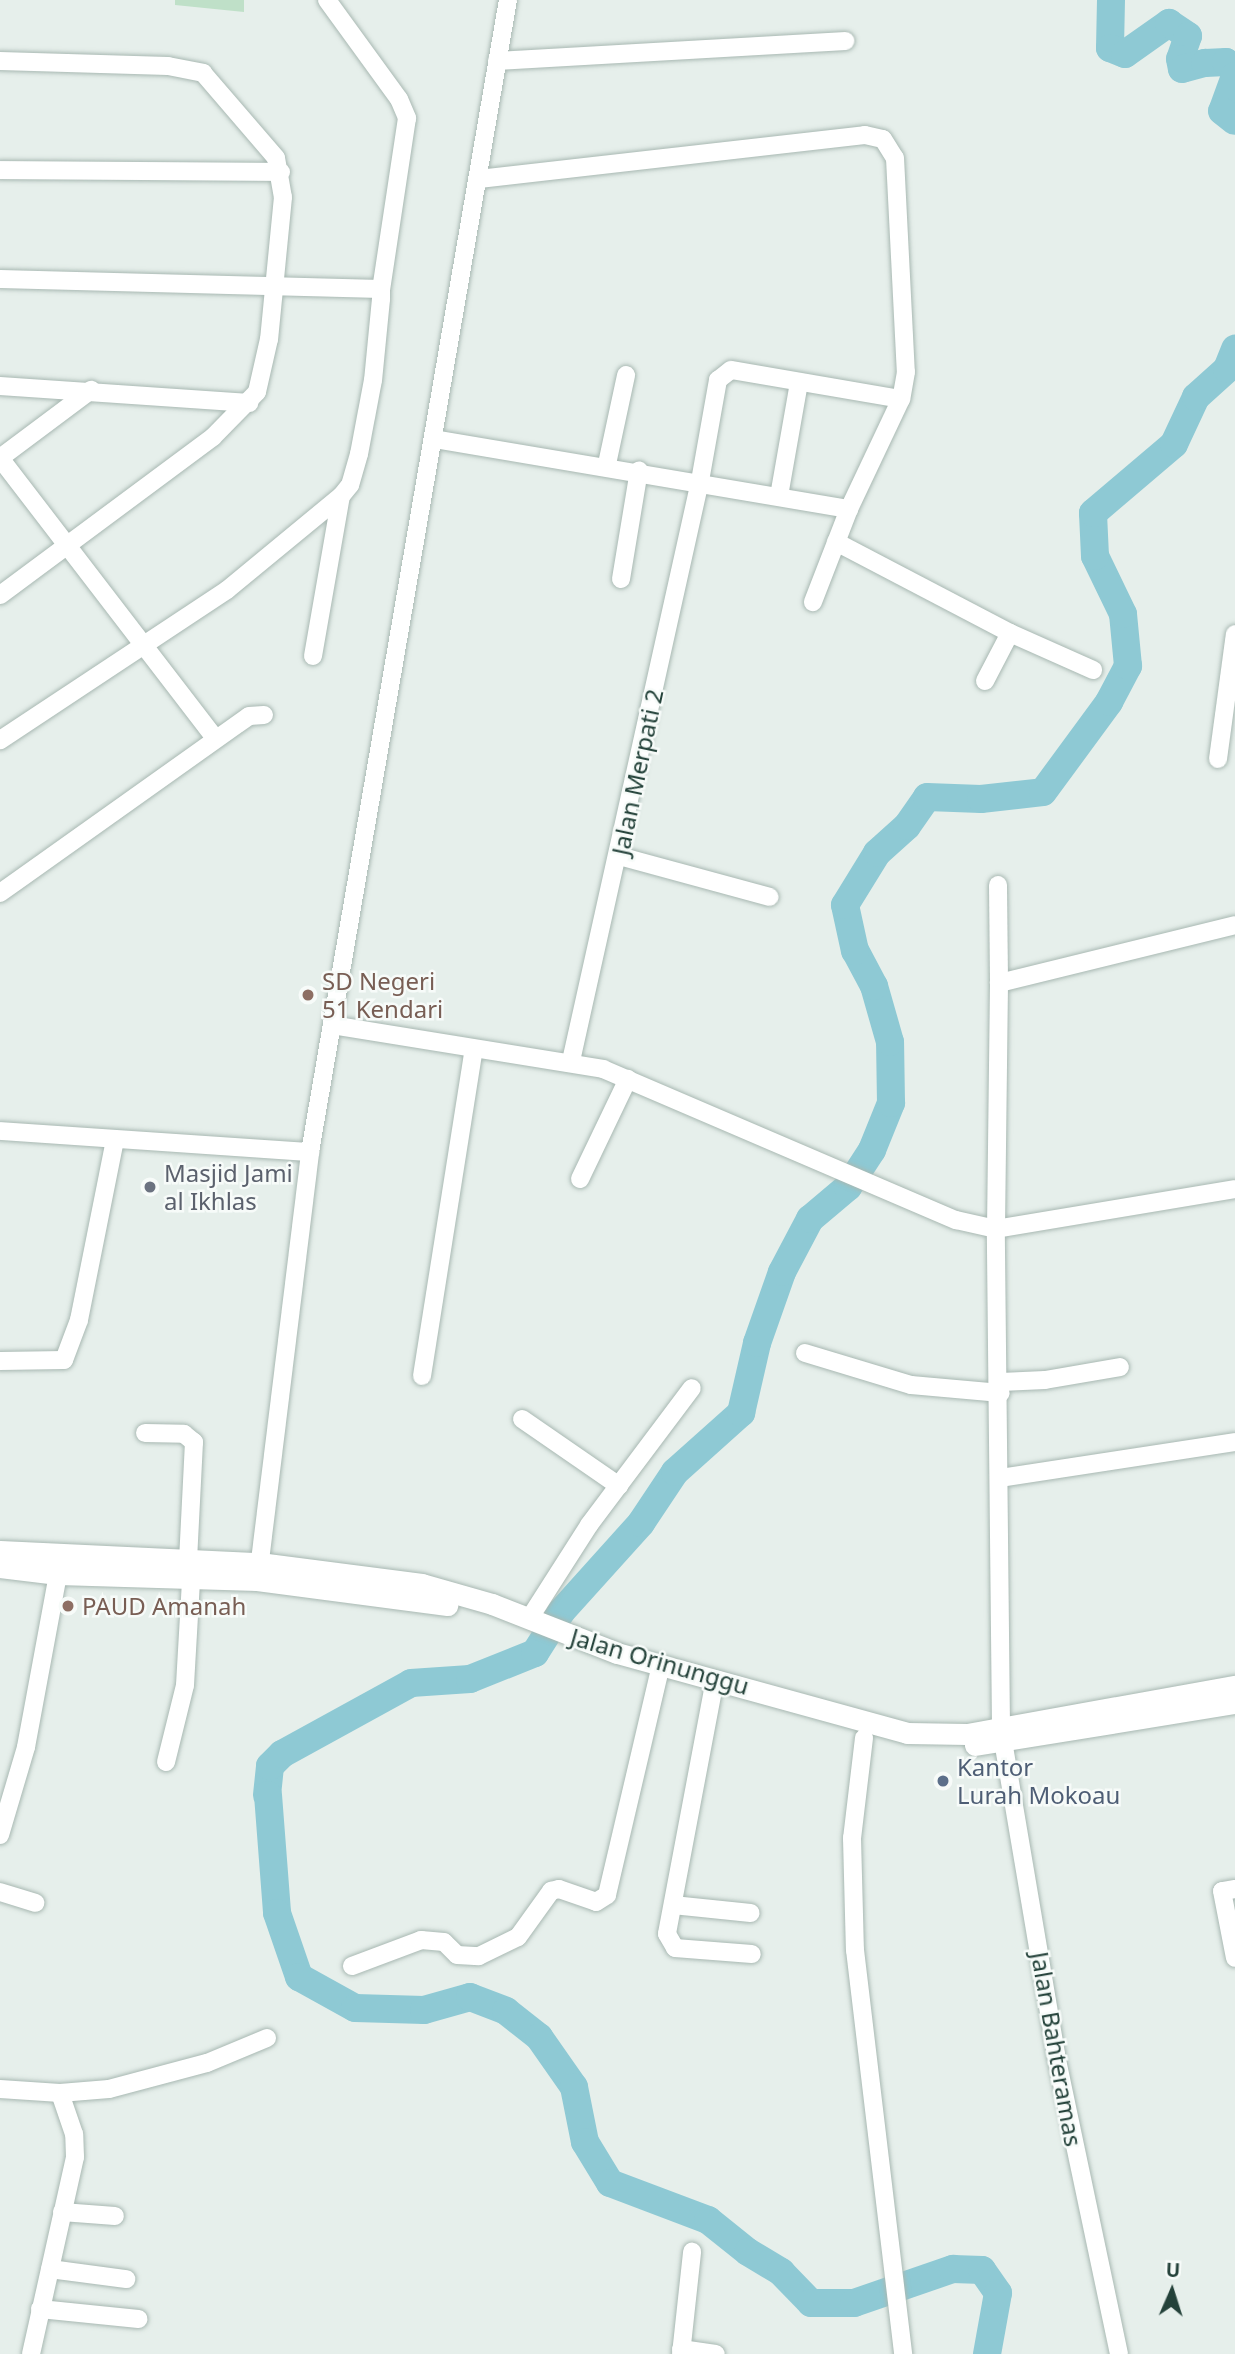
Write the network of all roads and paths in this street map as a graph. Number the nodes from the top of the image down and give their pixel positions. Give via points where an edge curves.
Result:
1 (327, 0) edge
2 (508, 0) edge
3 (845, 41) dead end
4 (0, 61) edge
5 (497, 61) junction
6 (0, 170) edge
7 (281, 172) junction
8 (479, 179) junction
9 (0, 279) edge
10 (276, 285) junction
11 (381, 289) junction
12 (626, 375) dead end
13 (799, 383) junction
14 (0, 386) edge
15 (91, 390) junction
16 (901, 399) junction
17 (249, 403) junction
18 (434, 439) junction
19 (0, 458) edge
20 (607, 464) junction
21 (639, 470) junction
22 (700, 481) junction
23 (341, 496) junction
24 (779, 496) junction
25 (849, 509) junction
26 (836, 542) junction
27 (69, 544) junction
28 (621, 579) dead end
29 (0, 595) edge
30 (813, 602) dead end
31 (1010, 634) junction
32 (1235, 634) edge
33 (144, 641) junction
34 (313, 656) dead end
35 (1093, 670) dead end
36 (985, 681) dead end
37 (264, 715) dead end
38 (216, 739) junction
39 (0, 740) edge
40 (1219, 759) dead end
41 (618, 856) junction
42 (998, 885) dead end
43 (0, 893) edge
44 (770, 897) dead end
45 (1235, 925) edge
46 (999, 984) junction
47 (332, 1025) junction
48 (474, 1049) junction
49 (571, 1061) junction
50 (628, 1079) junction
51 (0, 1131) edge
52 (115, 1140) junction
53 (310, 1152) junction
54 (580, 1179) dead end
55 (1235, 1189) edge
56 (996, 1229) junction
57 (805, 1353) dead end
58 (0, 1362) edge
59 (1120, 1367) dead end
60 (422, 1376) dead end
61 (1001, 1387) junction
62 (692, 1388) dead end
63 (522, 1419) dead end
64 (145, 1433) dead end
65 (1235, 1442) edge
66 (1000, 1478) junction
67 (619, 1486) junction
68 (0, 1551) edge
69 (0, 1567) edge
70 (190, 1570) junction
71 (258, 1572) junction
72 (58, 1574) junction
73 (536, 1625) junction
74 (574, 1643) junction
75 (659, 1674) junction
76 (1235, 1686) edge
77 (713, 1690) junction
78 (1235, 1703) edge
79 (1002, 1735) junction
80 (864, 1738) junction
81 (166, 1762) dead end
82 (1, 1830) edge
83 (1235, 1889) edge
84 (0, 1892) edge
85 (35, 1903) dead end
86 (673, 1905) junction
87 (751, 1913) dead end
88 (752, 1954) dead end
89 (1235, 1958) edge
90 (352, 1966) dead end
91 (267, 2038) dead end
92 (0, 2089) edge
93 (60, 2093) junction
94 (62, 2212) junction
95 (115, 2216) dead end
96 (692, 2252) dead end
97 (50, 2269) junction
98 (125, 2279) dead end
99 (40, 2309) junction
100 (138, 2319) dead end
101 (681, 2352) edge
102 (31, 2354) edge
103 (716, 2354) edge
104 (903, 2354) edge
105 (1119, 2354) edge

1 - 11 street via 399,99 407,118
2 - 5 street
3 - 5 street
4 - 7 street via 194,69 253,126
5 - 8 street
6 - 7 street
7 - 10 street
8 - 16 street via 864,135 883,139 895,158 906,321
8 - 18 street
9 - 10 street
10 - 11 street
10 - 17 street via 265,365
11 - 23 street via 362,442 350,485
12 - 20 street
13 - 16 street
13 - 22 street, Jalan Merpati 2 via 731,370 722,374
13 - 24 street
14 - 15 street
15 - 17 street
15 - 19 street
16 - 25 street
17 - 27 street via 214,437
18 - 20 street
18 - 47 street
19 - 27 street
20 - 21 street
21 - 22 street
21 - 28 street
22 - 24 street
22 - 41 street, Jalan Merpati 2
23 - 33 street via 227,590
23 - 34 street
24 - 25 street
25 - 26 street
26 - 30 street
26 - 31 street
27 - 29 street
27 - 33 street
31 - 35 street
31 - 36 street
32 - 40 street
33 - 38 street via 181,698
33 - 39 street
37 - 38 street via 249,716
38 - 43 street
41 - 44 street
41 - 49 street, Jalan Merpati 2
42 - 46 street, Jalan Bahteramas
45 - 46 street
46 - 56 street, Jalan Bahteramas
47 - 48 street
47 - 53 street
48 - 49 street
48 - 60 street
49 - 50 street
50 - 54 street
50 - 56 street via 956,1220
51 - 52 street
52 - 53 street
52 - 58 street via 68,1352 59,1362
53 - 71 street
55 - 56 street
56 - 61 street, Jalan Bahteramas
57 - 61 street via 911,1385
59 - 61 street
61 - 66 street, Jalan Bahteramas
62 - 67 street
63 - 67 street
64 - 70 street via 184,1434 194,1443
65 - 66 street
66 - 79 street, Jalan Bahteramas
67 - 73 street
68 - 70 street, Jalan Orinunggu
69 - 72 street, Jalan Orinunggu
70 - 71 street, Jalan Orinunggu
70 - 72 street, Jalan Orinunggu
70 - 81 street via 184,1695
71 - 73 street, Jalan Orinunggu via 411,1597
72 - 82 street via 26,1747
73 - 74 street, Jalan Orinunggu
74 - 75 street, Jalan Orinunggu
74 - 79 street, Jalan Orinunggu via 907,1733
75 - 77 street, Jalan Orinunggu
75 - 90 street via 607,1895 597,1902 559,1889 551,1891 518,1937 479,1956 457,1955 444,1942 421,1940
76 - 79 street, Jalan Orinunggu
77 - 80 street, Jalan Orinunggu
77 - 86 street
78 - 79 street, Jalan Orinunggu
79 - 80 street, Jalan Orinunggu via 938,1748
79 - 105 street, Jalan Bahteramas via 1056,2054
80 - 104 street via 852,1838 855,1950
83 - 89 street via 1222,1891
84 - 85 street
86 - 87 street
86 - 88 street via 667,1934 675,1948
91 - 93 street via 170,2073 108,2089
92 - 93 street
93 - 94 street via 76,2145
94 - 95 street
94 - 97 street
96 - 101 street
97 - 98 street
97 - 99 street
99 - 100 street
99 - 102 street
101 - 103 street

